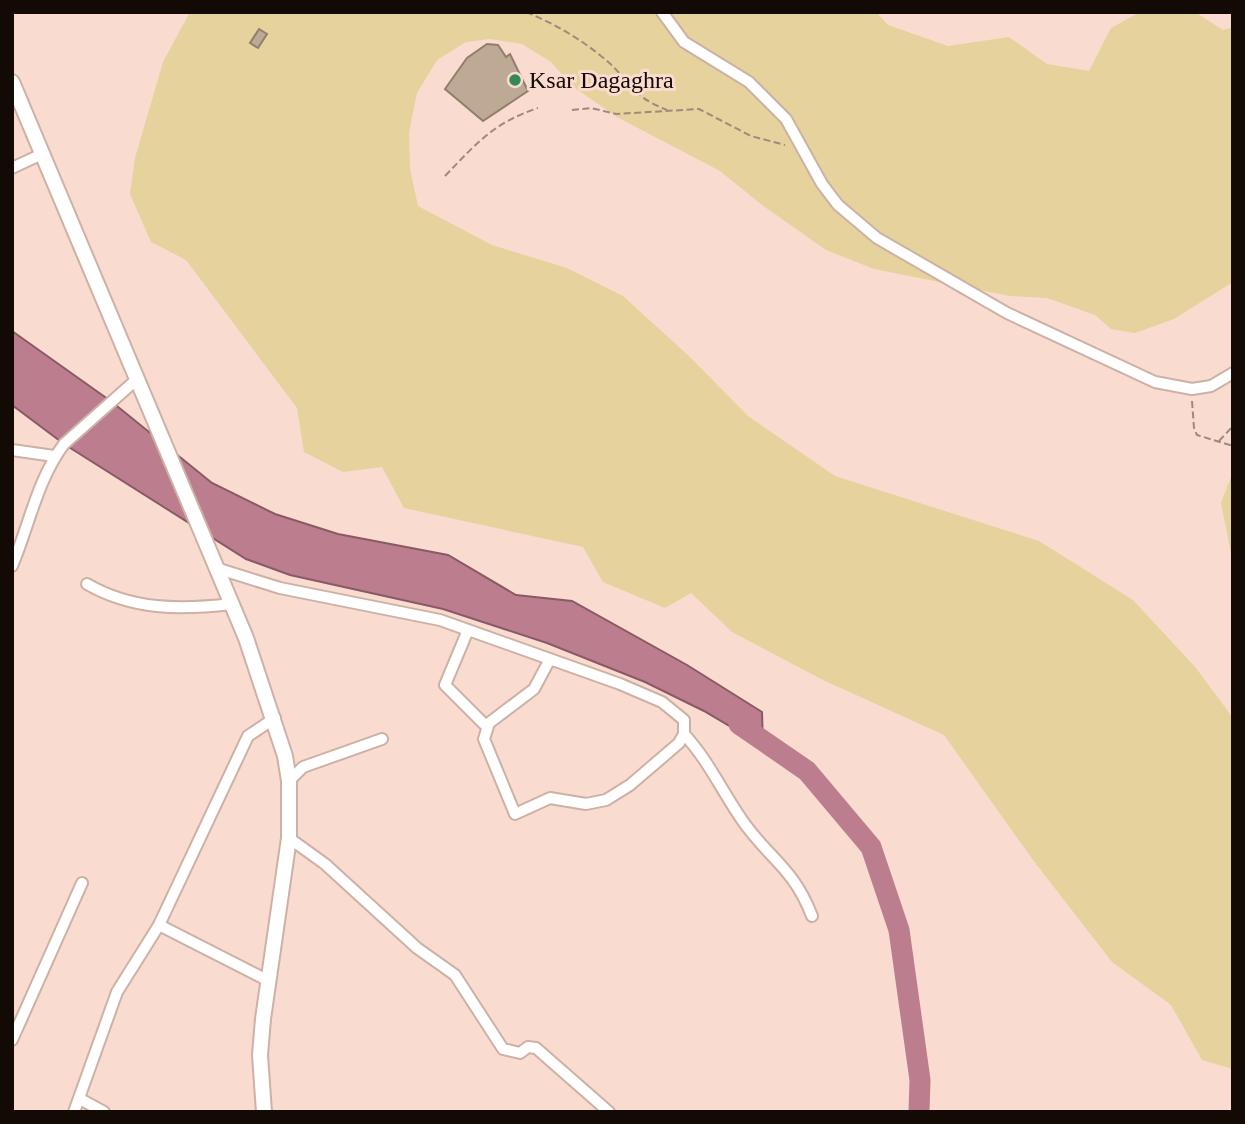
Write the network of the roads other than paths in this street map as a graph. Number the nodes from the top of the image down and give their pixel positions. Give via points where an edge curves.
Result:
1 (662, 12) edge
2 (12, 82) edge
3 (42, 155) junction
4 (12, 168) edge
5 (1233, 373) edge
6 (136, 380) junction
7 (12, 450) edge
8 (54, 456) junction
9 (12, 566) edge
10 (216, 568) junction
11 (87, 584) dead end
12 (231, 604) junction
13 (468, 630) junction
14 (550, 659) junction
15 (275, 718) junction
16 (487, 727) junction
17 (684, 734) junction
18 (382, 739) dead end
19 (289, 781) junction
20 (289, 838) junction
21 (82, 883) dead end
22 (812, 916) dead end
23 (159, 925) junction
24 (269, 981) junction
25 (12, 1040) edge
26 (80, 1099) junction
27 (74, 1112) edge
28 (104, 1112) edge
29 (264, 1112) edge
30 (609, 1112) edge

1 - 5 street via 684,42 749,82 786,119 838,205 877,238 1007,313 1155,382 1192,389 1211,386
2 - 3 street
3 - 4 street
3 - 6 street
6 - 8 street
6 - 10 street
7 - 8 street
8 - 9 street
10 - 12 street
10 - 13 street via 280,588 420,613
11 - 12 street via 131,603 200,608
12 - 15 street
13 - 14 street
13 - 16 street via 445,685
14 - 16 street via 534,689
14 - 17 street via 662,702 684,720
15 - 19 street
15 - 23 street via 248,736
16 - 17 street via 484,740 515,814 550,798 586,804 606,800 630,785
17 - 22 street via 701,752 757,841 795,879
18 - 19 street via 303,767
19 - 20 street
20 - 24 street
20 - 30 street via 455,975 503,1049 520,1053 536,1048
21 - 25 street
23 - 24 street
23 - 26 street via 107,1014
24 - 29 street via 260,1055
26 - 27 street
26 - 28 street

